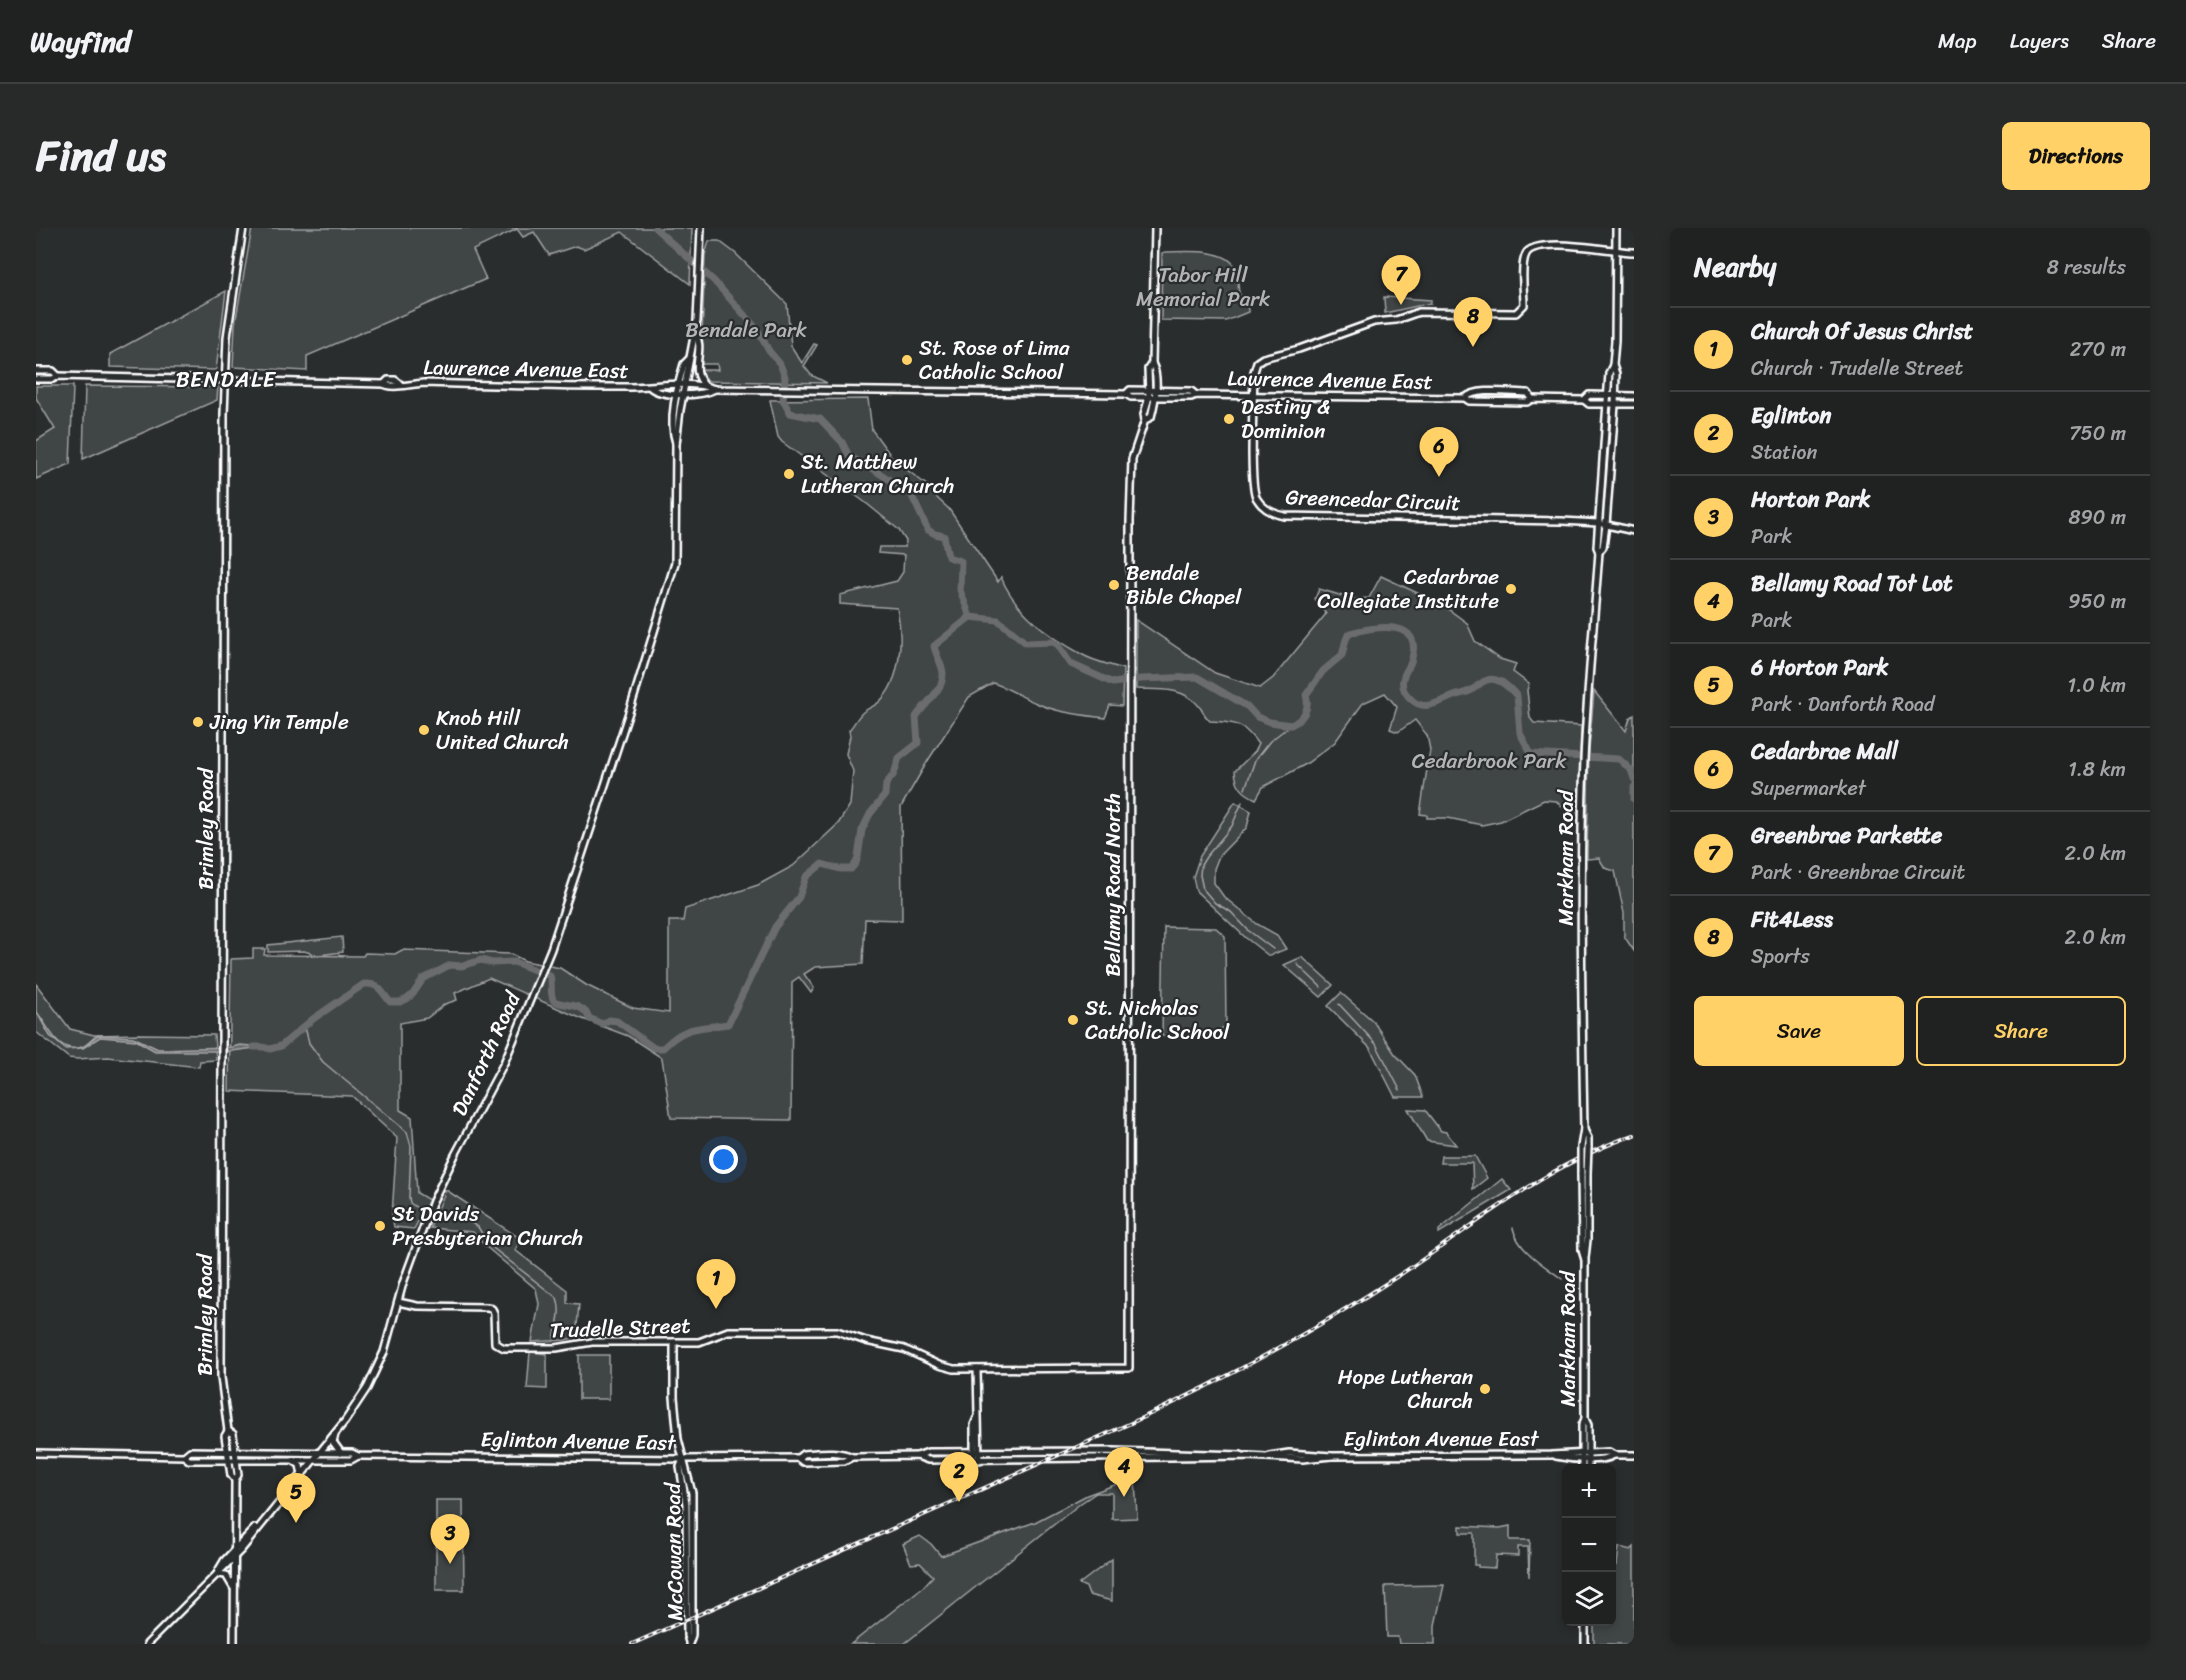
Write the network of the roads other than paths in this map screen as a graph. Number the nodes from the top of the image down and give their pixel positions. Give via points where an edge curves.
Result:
1 (243, 228) edge
2 (701, 228) edge
3 (1155, 228) edge
4 (1616, 228) edge
5 (1615, 250) junction
6 (1634, 252) edge
7 (695, 332) junction
8 (1613, 365) junction
9 (36, 370) edge
10 (58, 376) junction
11 (36, 379) edge
12 (225, 379) junction
13 (682, 385) junction
14 (705, 386) junction
15 (650, 387) junction
16 (715, 389) junction
17 (1152, 393) junction
18 (680, 394) junction
19 (1254, 395) junction
20 (1608, 396) junction
21 (1615, 396) junction
22 (1634, 396) edge
23 (1465, 398) junction
24 (1532, 399) junction
25 (1584, 400) junction
26 (1608, 404) junction
27 (1634, 404) edge
28 (1615, 405) junction
29 (1598, 523) junction
30 (1606, 525) junction
31 (1634, 531) edge
32 (1599, 552) junction
33 (398, 1302) junction
34 (674, 1342) junction
35 (977, 1369) junction
36 (228, 1431) junction
37 (334, 1434) junction
38 (228, 1452) junction
39 (236, 1452) junction
40 (976, 1452) junction
41 (320, 1453) junction
42 (341, 1453) junction
43 (36, 1454) edge
44 (1634, 1455) edge
45 (184, 1456) junction
46 (358, 1456) junction
47 (917, 1456) junction
48 (1248, 1456) junction
49 (1585, 1456) junction
50 (683, 1459) junction
51 (229, 1460) junction
52 (236, 1460) junction
53 (291, 1460) junction
54 (314, 1460) junction
55 (976, 1460) junction
56 (1583, 1464) edge
57 (1587, 1464) edge
58 (302, 1475) junction
59 (235, 1480) junction
60 (235, 1523) junction
61 (260, 1524) junction
62 (249, 1533) junction
63 (234, 1549) junction
64 (234, 1557) junction
65 (217, 1574) junction
66 (235, 1589) junction
67 (1585, 1626) edge
68 (147, 1644) edge
69 (234, 1644) edge
70 (689, 1644) edge
71 (1585, 1644) edge

1 - 12 main road, Brimley Road
2 - 7 main road
3 - 17 main road, Bellamy Road North via 1152,363 1148,369
4 - 5 main road, Markham Road
5 - 6 main road
5 - 8 main road, Markham Road
5 - 19 main road, Greencedar Circuit via 1580,246 1533,248 1525,258 1524,305 1519,312 1419,312 1374,322 1260,360 1255,366
7 - 13 main road via 689,359 684,363
7 - 14 main road via 700,341 698,378
8 - 20 main road, Markham Road
8 - 21 main road, Markham Road
9 - 10 main road, Lawrence Avenue East via 53,371
10 - 11 main road, Lawrence Avenue East
10 - 12 main road, Lawrence Avenue East
12 - 15 main road, Lawrence Avenue East
12 - 36 main road, Brimley Road via 221,1377
13 - 14 main road, Lawrence Avenue East
13 - 15 main road, Lawrence Avenue East
13 - 18 main road
14 - 16 main road, Lawrence Avenue East
15 - 18 main road, Lawrence Avenue East via 656,392
16 - 17 main road, Lawrence Avenue East via 1131,396
16 - 18 main road, Lawrence Avenue East
17 - 19 main road, Lawrence Avenue East
17 - 35 main road, Bellamy Road North via 1151,417 1145,420 1131,471 1129,1368
18 - 33 main road, Danforth Road via 675,563 620,742 555,937 504,1063 433,1201
19 - 23 main road, Lawrence Avenue East
19 - 29 main road, Greencedar Circuit via 1253,492 1268,510 1279,515
20 - 21 main road, Lawrence Avenue East
20 - 25 main road, Lawrence Avenue East via 1588,395
20 - 26 main road, Markham Road
21 - 22 main road, Lawrence Avenue East
21 - 28 main road, Markham Road
23 - 24 main road, Lawrence Avenue East via 1527,402
23 - 24 main road, Lawrence Avenue East via 1471,392 1528,393
24 - 25 main road, Lawrence Avenue East
25 - 26 main road, Lawrence Avenue East via 1589,404
26 - 28 main road, Lawrence Avenue East
26 - 29 main road, Markham Road
27 - 28 main road, Lawrence Avenue East
28 - 30 main road, Markham Road
29 - 30 main road, Greencedar Circuit
29 - 32 main road, Markham Road
30 - 31 main road, Greencedar Circuit
30 - 32 main road, Markham Road
32 - 49 main road, Markham Road, bridge via 1584,747 1582,1250 1588,1425
33 - 34 main road, Trudelle Street via 488,1307 494,1313 495,1343 501,1348
33 - 37 main road, Danforth Road via 374,1376
34 - 35 main road, Trudelle Street via 702,1341 728,1331 837,1331 904,1349 945,1367
34 - 50 main road, McCowan Road via 674,1397
35 - 40 main road
36 - 38 main road, Brimley Road
36 - 39 main road, Brimley Road via 233,1434
37 - 41 main road, Danforth Road
37 - 42 main road via 333,1442
38 - 39 main road, Eglinton Avenue East
38 - 45 main road, Eglinton Avenue East via 190,1451
38 - 51 main road, Brimley Road
39 - 41 main road, Eglinton Avenue East
39 - 52 main road, Brimley Road
40 - 47 main road, Eglinton Avenue East via 928,1452
40 - 48 main road, Eglinton Avenue East via 1114,1451
40 - 55 main road
41 - 42 main road, Eglinton Avenue East
41 - 54 main road, Danforth Road
42 - 46 main road, Eglinton Avenue East
43 - 45 main road, Eglinton Avenue East
44 - 49 main road, Eglinton Avenue East via 1609,1452
45 - 51 main road, Eglinton Avenue East via 189,1460
46 - 50 main road, Eglinton Avenue East
46 - 54 main road, Eglinton Avenue East via 351,1460
47 - 50 main road, Eglinton Avenue East via 852,1457 844,1461
47 - 55 main road, Eglinton Avenue East via 928,1460
48 - 49 main road, Eglinton Avenue East
48 - 55 main road, Eglinton Avenue East
49 - 56 main road, Markham Road
49 - 57 main road, Markham Road
50 - 70 main road, McCowan Road via 680,1467 686,1504
51 - 52 main road, Eglinton Avenue East
51 - 59 main road, Brimley Road
52 - 53 main road, Eglinton Avenue East
52 - 59 main road, Brimley Road
53 - 54 main road, Eglinton Avenue East
53 - 58 main road via 300,1465
54 - 58 main road, Danforth Road
58 - 61 main road, Danforth Road
59 - 60 main road, Brimley Road
60 - 62 main road via 242,1533
60 - 63 main road, Brimley Road
61 - 62 main road, Danforth Road
61 - 64 main road, Danforth Road
62 - 63 main road, Danforth Road
63 - 64 main road, Brimley Road
63 - 65 main road, Danforth Road
64 - 65 main road, Danforth Road
64 - 66 main road, Brimley Road
65 - 66 main road via 226,1575
65 - 68 main road, Danforth Road
66 - 69 main road, Brimley Road
67 - 71 main road

